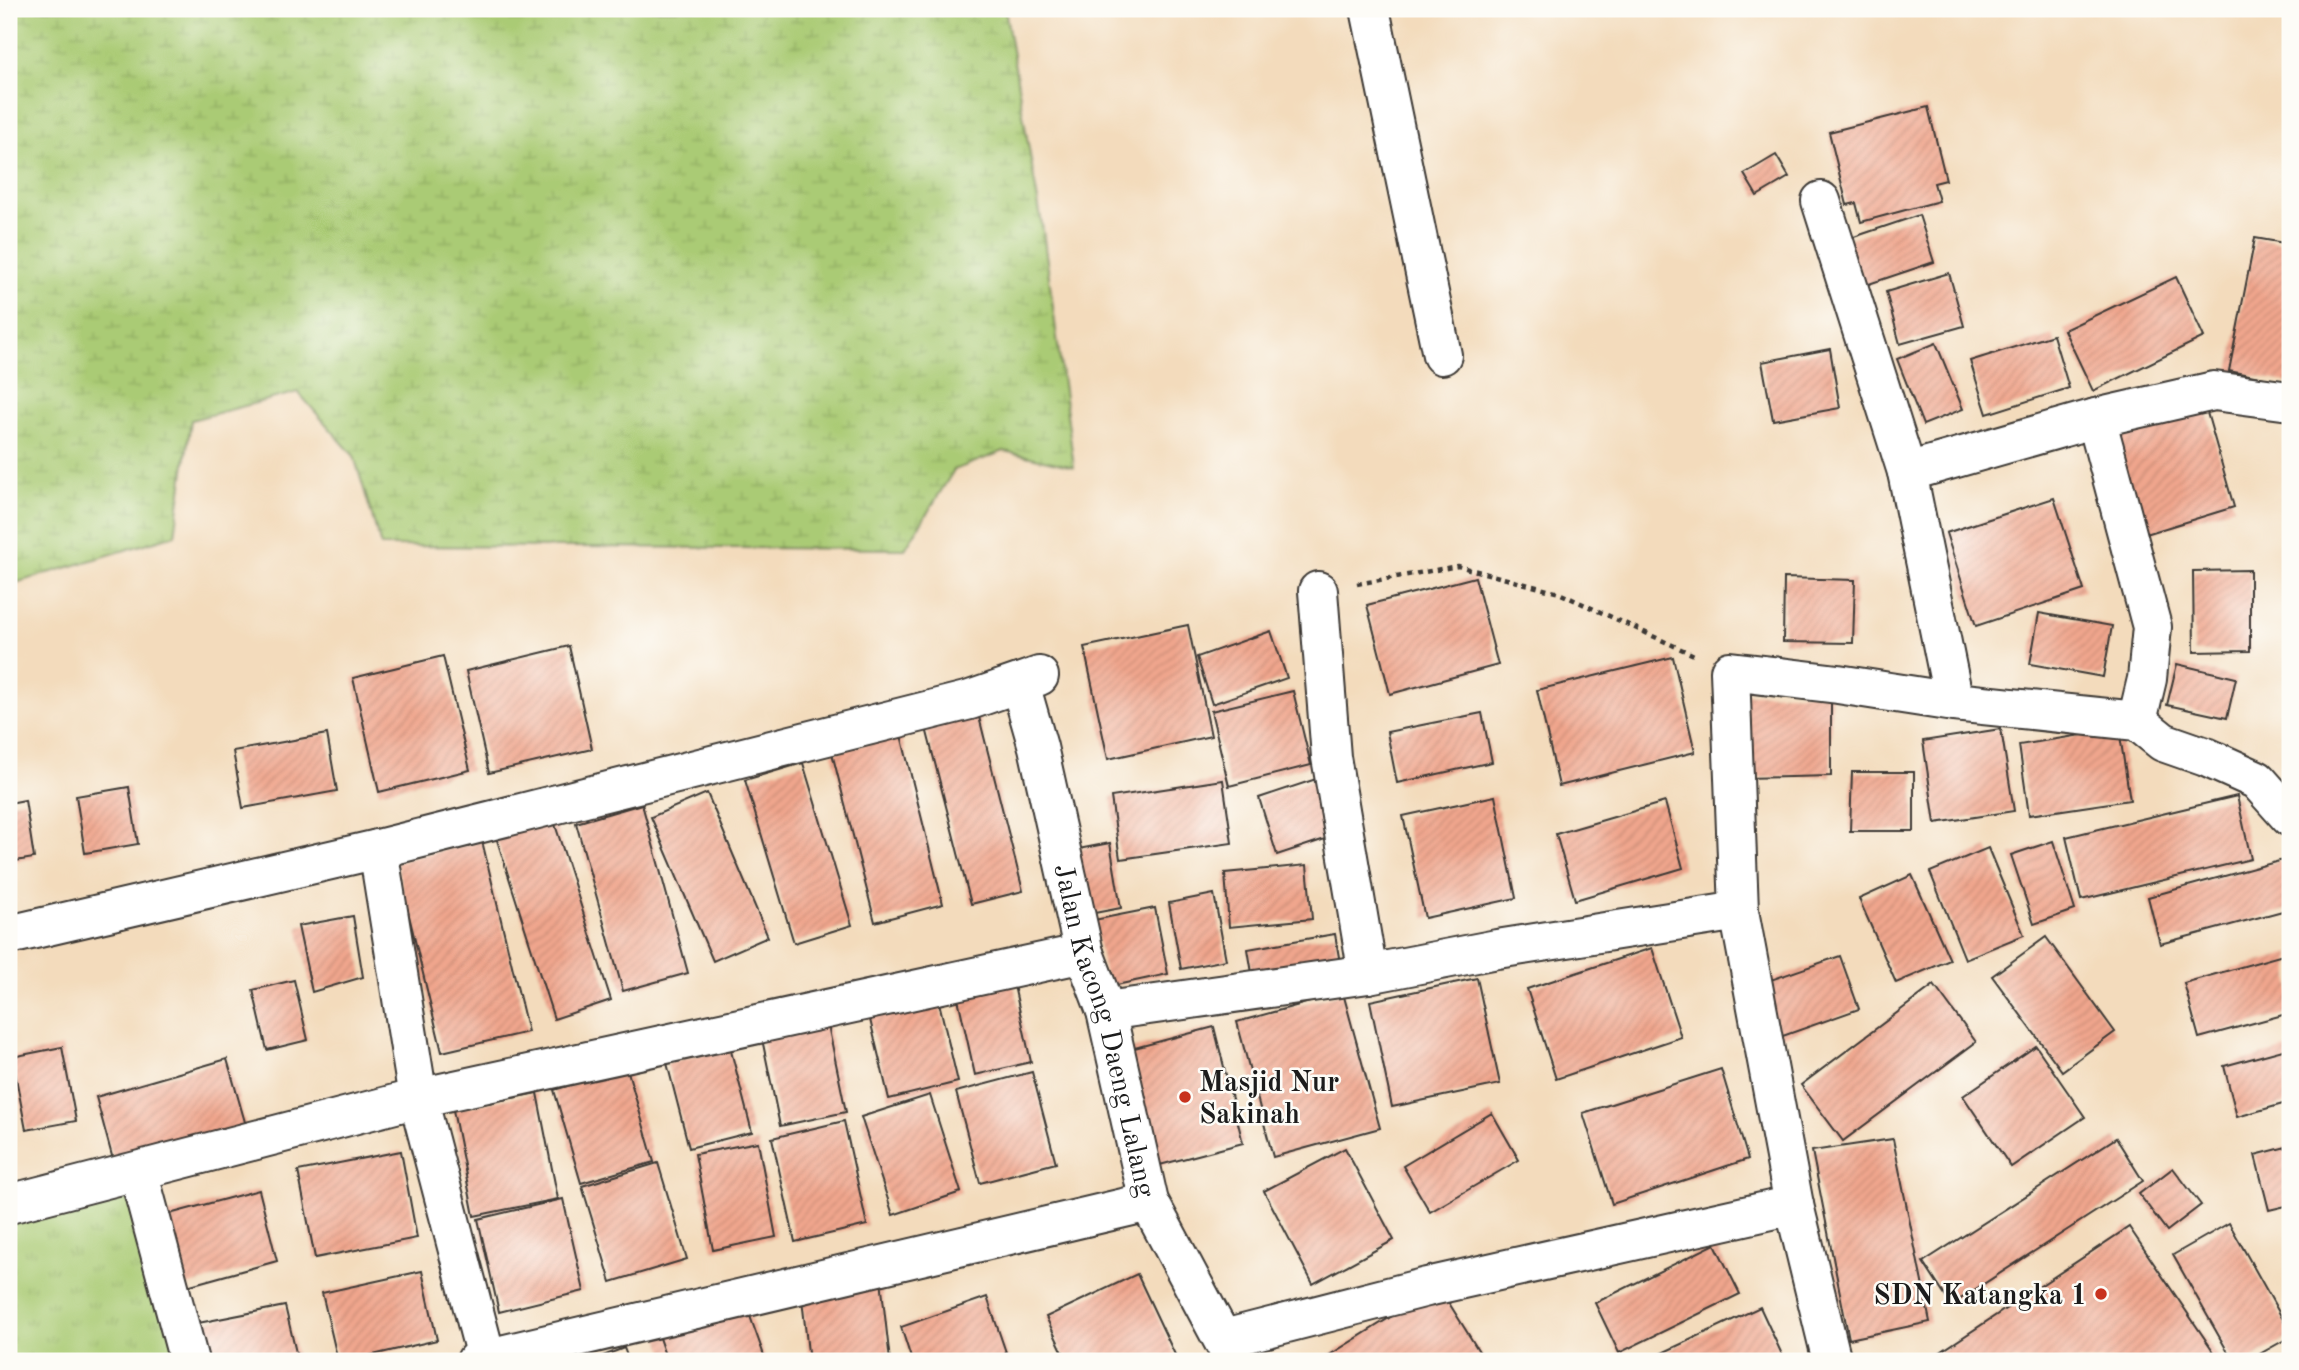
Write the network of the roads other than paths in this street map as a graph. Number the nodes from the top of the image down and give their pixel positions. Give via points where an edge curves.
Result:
1 (1370, 9) edge
2 (1821, 201) dead end
3 (1442, 355) dead end
4 (2290, 401) edge
5 (2096, 418) junction
6 (1907, 472) junction
7 (1318, 591) road end
8 (1954, 702) junction
9 (2137, 721) junction
10 (2290, 817) edge
11 (378, 849) junction
12 (1739, 911) junction
13 (9, 935) edge
14 (1084, 953) junction
15 (1368, 974) junction
16 (1106, 1011) junction
17 (418, 1098) junction
18 (138, 1171) junction
19 (1149, 1202) junction
20 (9, 1204) edge
21 (1794, 1205) junction
22 (1229, 1350) edge
23 (189, 1361) edge
24 (483, 1361) edge
25 (1832, 1361) edge

1 - 3 street
2 - 6 street
4 - 5 street via 2214,391
5 - 6 street
5 - 9 street via 2152,627
6 - 8 street
7 - 15 street via 1331,757
8 - 9 street
8 - 12 street via 1730,671
9 - 10 street via 2163,743 2257,780
11 - 13 street
11 - 14 street, Jalan Kacong Daeng Lalang via 957,703 1029,680 1038,747
11 - 17 street
12 - 15 street
12 - 21 street
14 - 16 street, Jalan Kacong Daeng Lalang
14 - 17 street
15 - 16 street
16 - 19 street, Jalan Kacong Daeng Lalang
17 - 18 street
17 - 24 street
18 - 20 street
18 - 23 street
19 - 22 street, Jalan Kacong Daeng Lalang
19 - 24 street
21 - 22 street via 1427,1287
21 - 25 street

